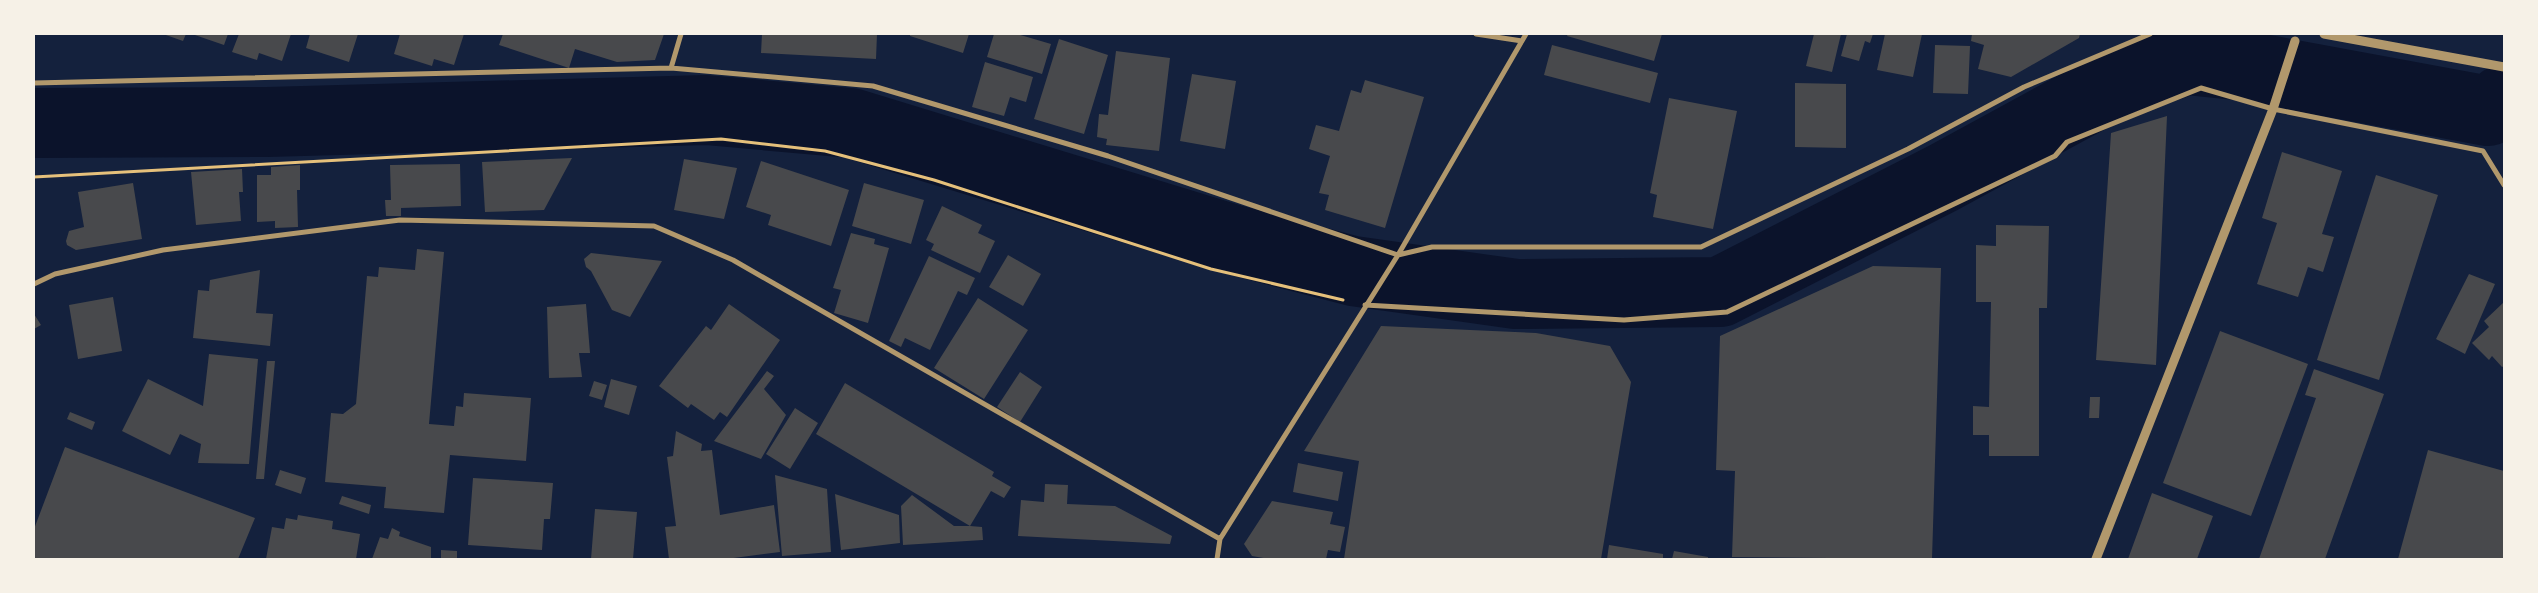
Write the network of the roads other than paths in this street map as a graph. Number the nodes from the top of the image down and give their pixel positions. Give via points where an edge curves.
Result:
1 (681, 34) edge
2 (1476, 34) edge
3 (1526, 34) edge
4 (2150, 34) edge
5 (2324, 34) edge
6 (2296, 37) edge
7 (1522, 41) junction
8 (2504, 67) edge
9 (671, 68) junction
10 (34, 83) edge
11 (2273, 109) junction
12 (2504, 185) edge
13 (1398, 255) junction
14 (34, 284) edge
15 (1365, 305) junction
16 (1220, 540) junction
17 (1217, 559) edge
18 (2096, 559) edge

1 - 9 street
2 - 7 street
3 - 7 street
4 - 13 street via 2024,87 1908,149 1701,247 1432,247
5 - 8 street
6 - 11 street
7 - 13 street
9 - 10 street
9 - 13 street via 873,86 1108,156
11 - 12 street via 2483,151
11 - 15 street via 2201,88 2067,142 2055,156 1726,312 1624,320
11 - 18 street
13 - 15 street
14 - 16 street via 54,274 163,250 400,220 654,226 733,260
15 - 16 street
16 - 17 street

